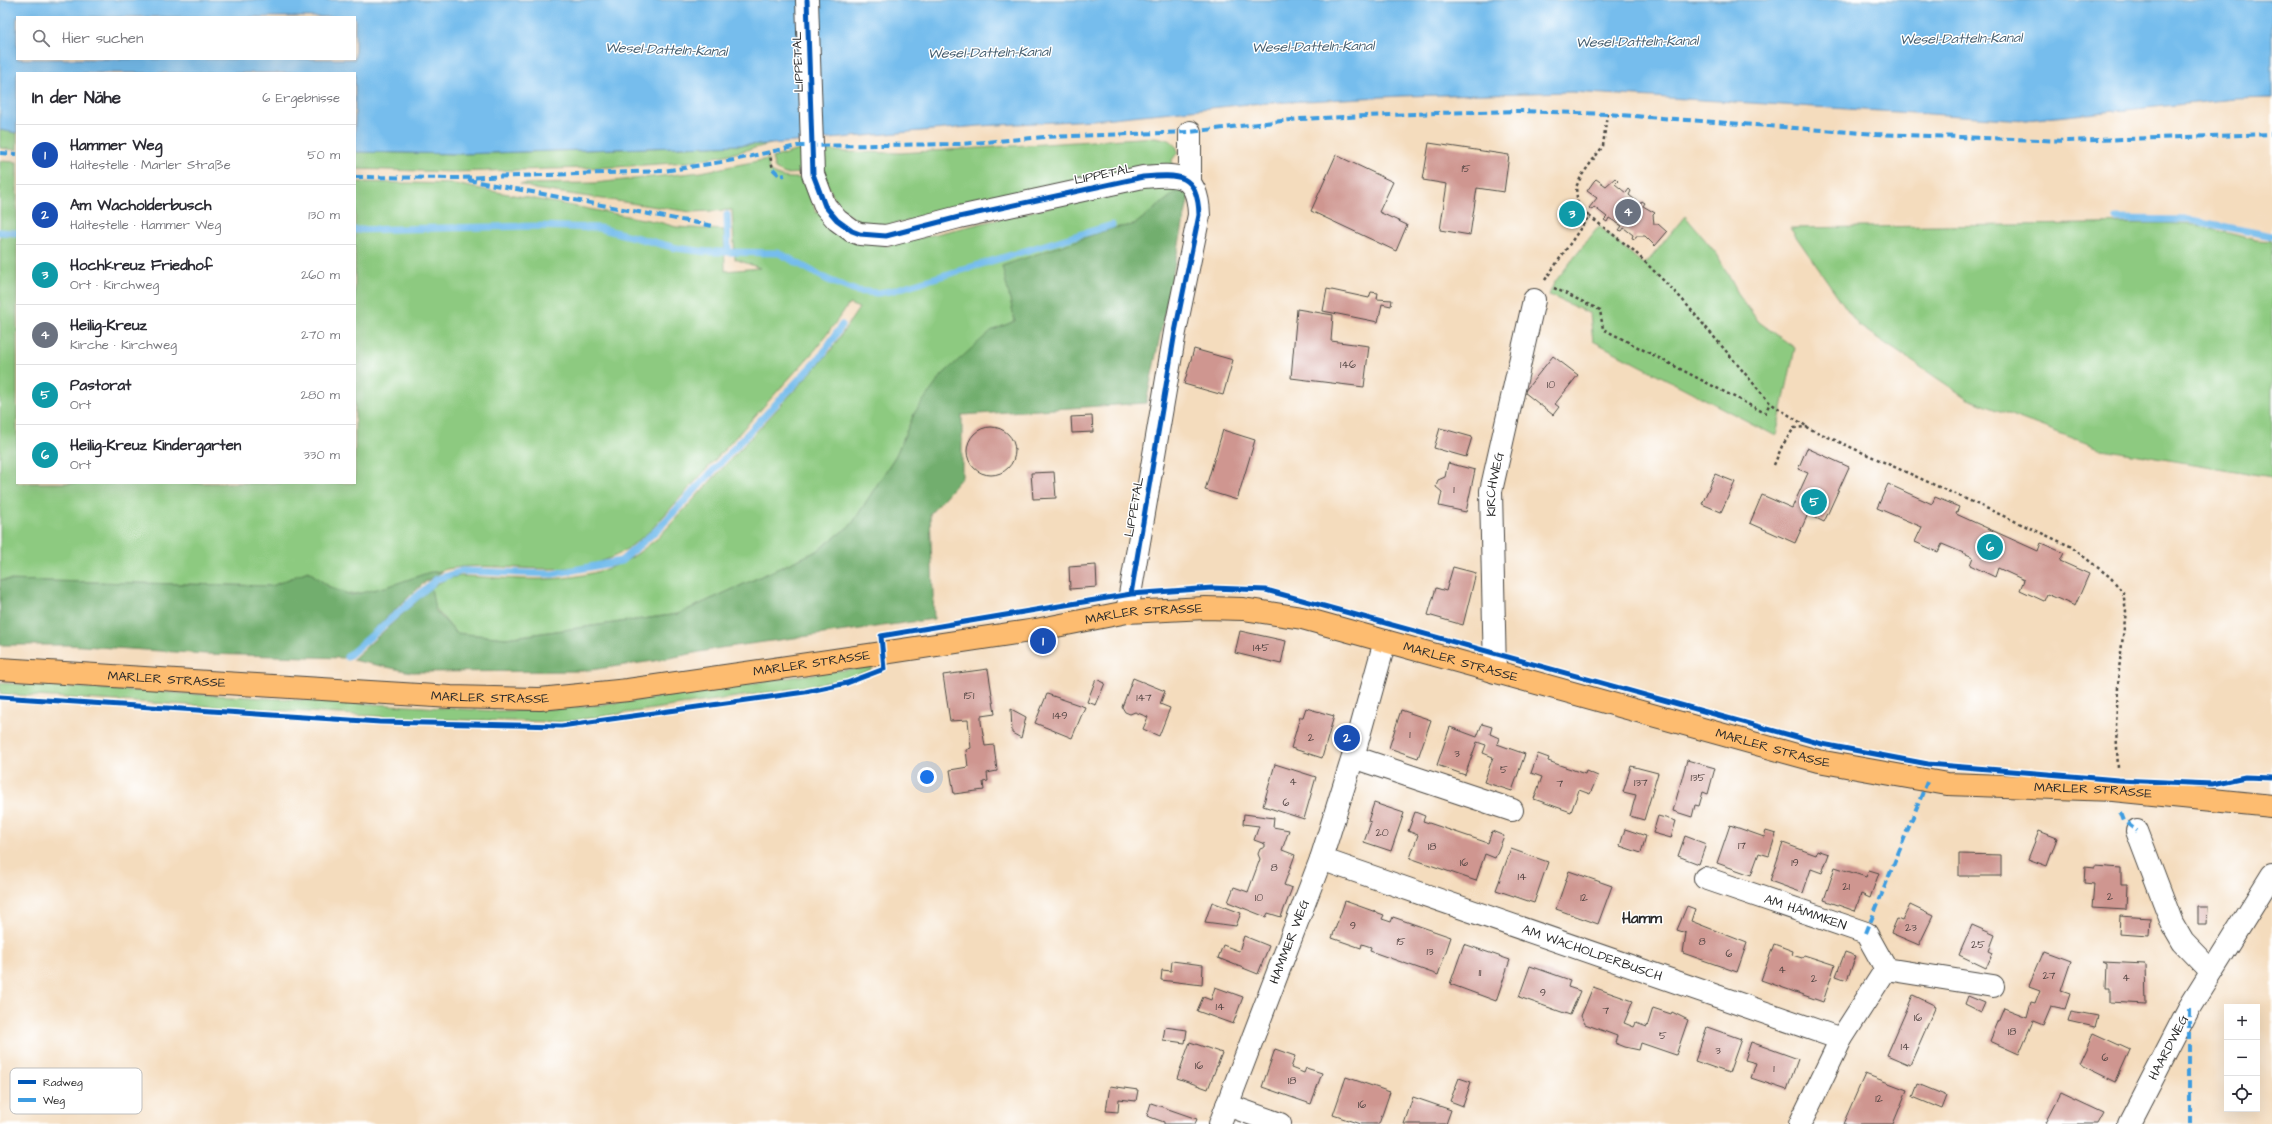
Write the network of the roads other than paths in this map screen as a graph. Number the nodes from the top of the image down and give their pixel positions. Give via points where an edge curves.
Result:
1 (807, 0) edge
2 (1190, 132) dead end
3 (1190, 184) junction
4 (1538, 292) road end
5 (1127, 612) junction
6 (1385, 641) junction
7 (0, 669) edge
8 (1494, 672) junction
9 (1353, 757) junction
10 (2272, 806) edge
11 (1512, 810) dead end
12 (2137, 831) dead end
13 (1321, 859) junction
14 (2272, 875) edge
15 (1705, 878) dead end
16 (1886, 969) junction
17 (2211, 971) junction
18 (1993, 986) dead end
19 (1841, 1039) junction
20 (1224, 1115) edge
21 (1280, 1124) edge
22 (1800, 1124) edge
23 (2129, 1124) edge

1 - 3 street, LIPPETAL via 813,174 825,206 837,220 852,231 869,235 891,235 959,217 1143,177 1171,175
2 - 3 street
3 - 5 street, LIPPETAL via 1198,198 1199,215 1175,332
4 - 8 street, KIRCHWEG via 1491,491
5 - 6 main road, MARLER STRASSE via 1205,608 1273,612
5 - 7 main road, MARLER STRASSE via 1036,630 890,652 628,690 540,699 444,696
6 - 8 main road, MARLER STRASSE
6 - 9 street, HAMMER WEG
8 - 10 main road, MARLER STRASSE via 1818,761 1927,782 2113,790
9 - 11 street
9 - 13 street, HAMMER WEG
12 - 17 street via 2172,923 2182,942
13 - 19 street, AM WACHOLDERBUSCH
13 - 20 street, HAMMER WEG
14 - 17 street, HAARDWEG
15 - 16 street, AM HÄMMKEN via 1866,933
16 - 18 street
16 - 19 street
17 - 23 street, HAARDWEG
19 - 22 street
20 - 21 street

